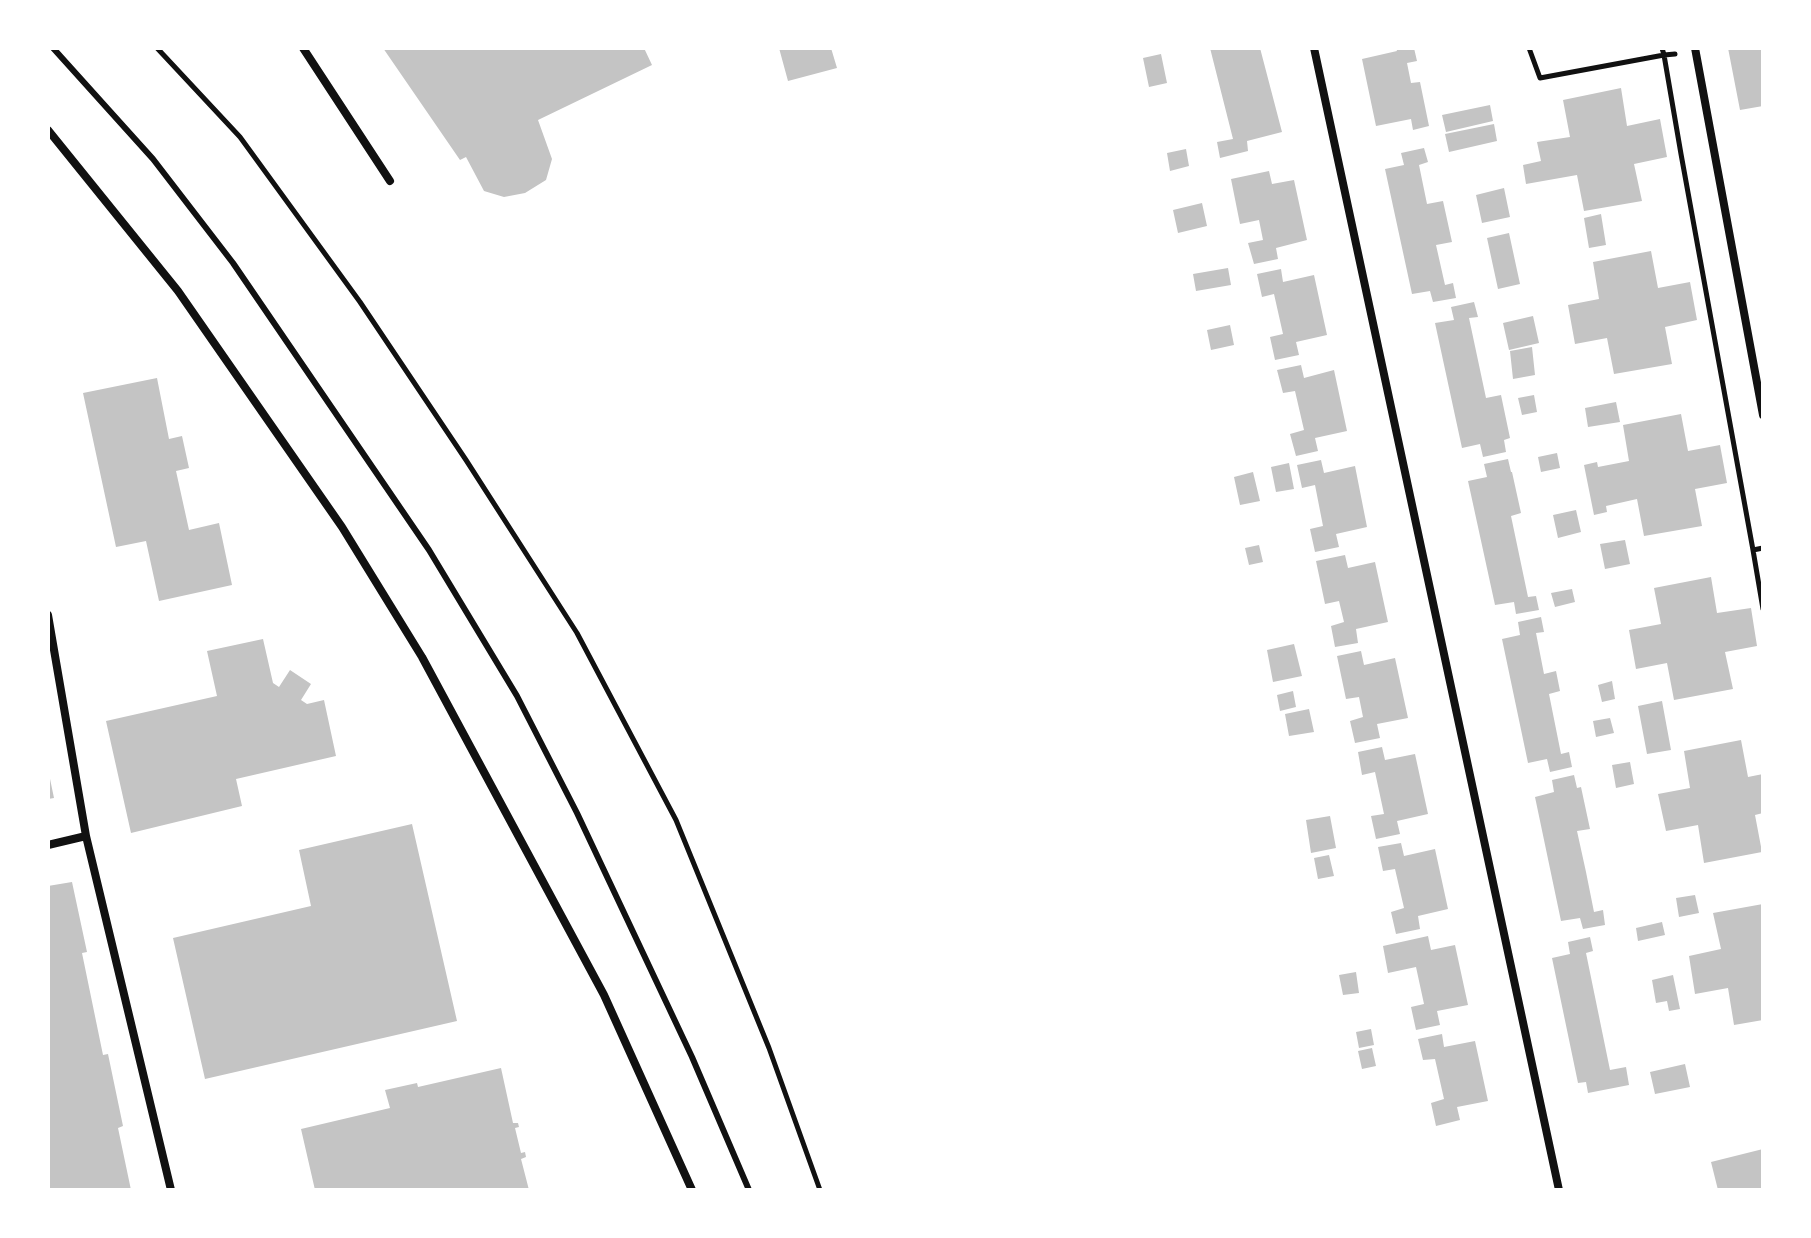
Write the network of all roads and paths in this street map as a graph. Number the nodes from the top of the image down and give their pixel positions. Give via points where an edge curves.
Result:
1 (53, 48) edge
2 (157, 48) edge
3 (303, 48) edge
4 (1314, 48) edge
5 (1529, 48) edge
6 (1695, 48) edge
7 (1663, 51) edge
8 (48, 130) edge
9 (390, 181) dead end
10 (1763, 415) edge
11 (1763, 548) edge
12 (1753, 550) junction
13 (1763, 609) edge
14 (48, 615) edge
15 (86, 836) junction
16 (48, 845) edge
17 (171, 1190) edge
18 (692, 1190) edge
19 (749, 1190) edge
20 (820, 1190) edge
21 (1559, 1190) edge

1 - 19 lane via 153,159 233,263 429,550 517,696 577,813
2 - 20 path via 240,137 351,290 577,633 676,820
3 - 9 street
4 - 21 street
5 - 7 path via 1540,78
6 - 10 street
7 - 12 path
8 - 18 street via 178,291 342,527 422,657 604,995
11 - 12 path
12 - 13 path
14 - 15 street
15 - 16 street
15 - 17 street

